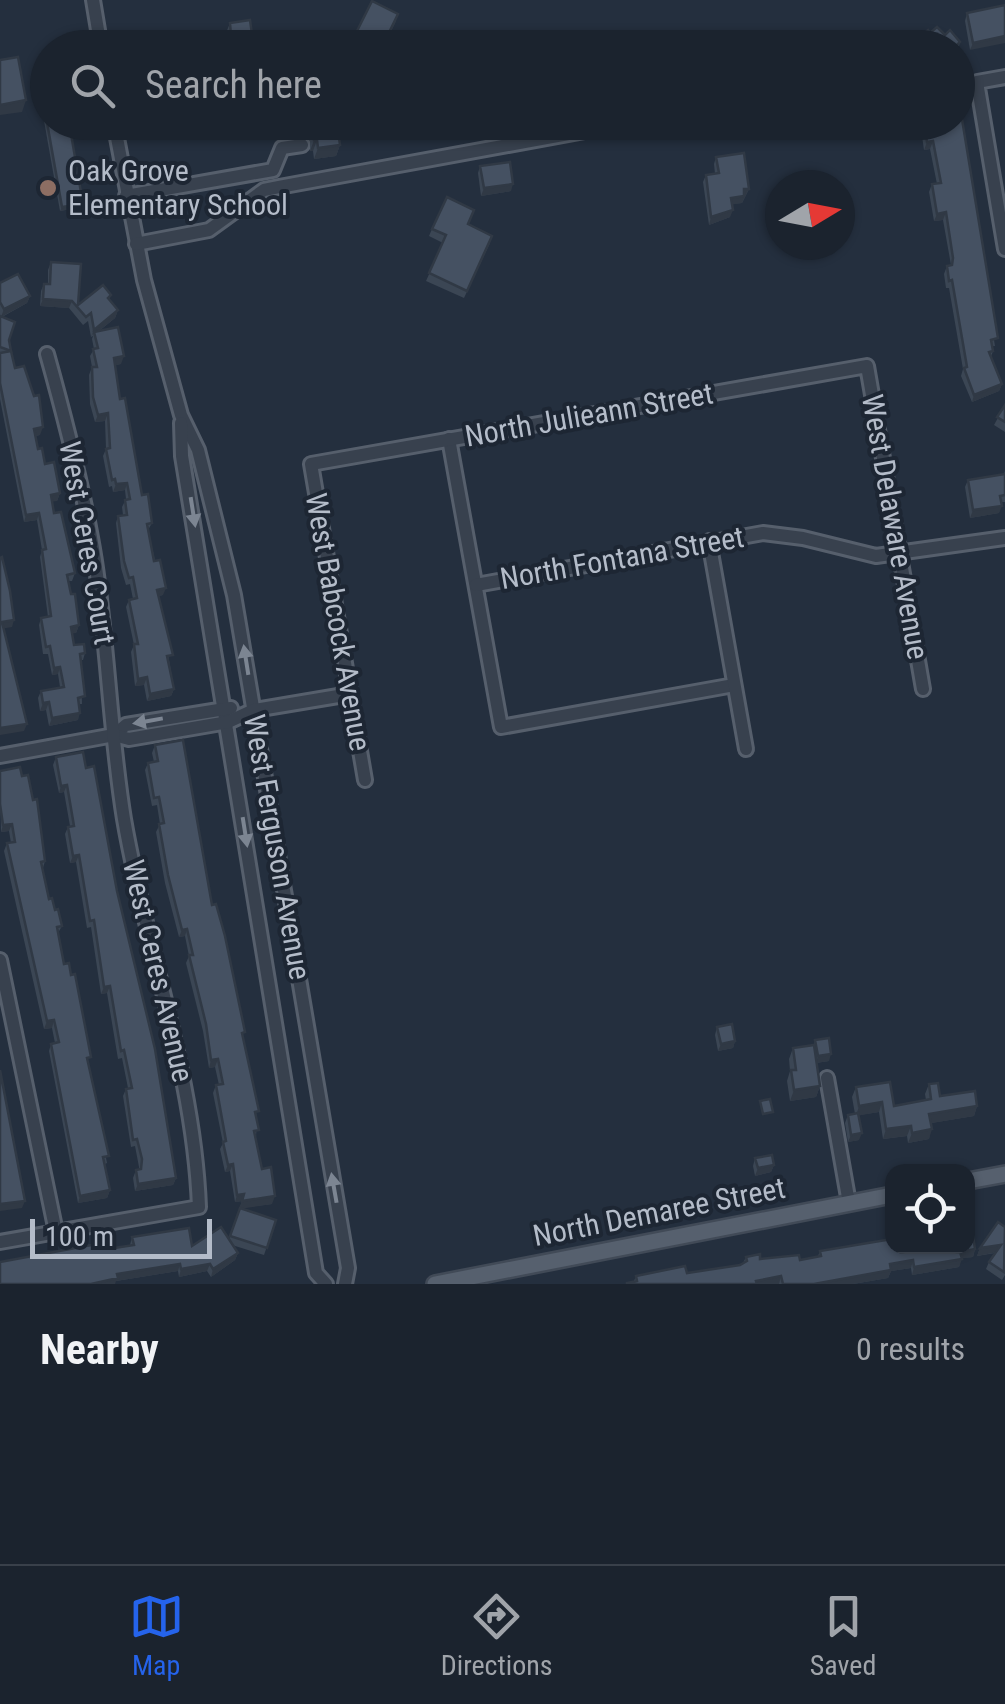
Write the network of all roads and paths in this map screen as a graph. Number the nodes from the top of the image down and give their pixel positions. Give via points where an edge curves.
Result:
1 (93, 0) edge
2 (98, 30) edge
3 (1005, 77) edge
4 (117, 140) edge
5 (534, 140) edge
6 (302, 145) dead end
7 (126, 196) junction
8 (136, 244) junction
9 (1005, 249) edge
10 (47, 354) dead end
11 (867, 366) joint
12 (181, 415) junction
13 (450, 439) junction
14 (311, 464) joint
15 (1005, 538) edge
16 (709, 542) junction
17 (900, 555) junction
18 (476, 585) junction
19 (734, 685) junction
20 (922, 689) dead end
21 (350, 694) junction
22 (225, 707) junction
23 (254, 710) junction
24 (228, 722) junction
25 (114, 736) junction
26 (746, 748) dead end
27 (0, 756) edge
28 (365, 780) dead end
29 (0, 960) edge
30 (4, 995) edge
31 (827, 1078) dead end
32 (1005, 1174) edge
33 (975, 1180) edge
34 (885, 1196) edge
35 (849, 1203) junction
36 (56, 1232) junction
37 (0, 1242) edge
38 (326, 1284) edge
39 (345, 1284) edge
40 (435, 1284) edge

1 - 2 street
3 - 9 street via 977,82
4 - 7 street, West Ferguson Avenue
5 - 8 street via 279,186 209,230
6 - 7 street via 282,148 274,170
7 - 8 street, West Ferguson Avenue
8 - 12 street, West Ferguson Avenue
10 - 25 street, West Ceres Court via 95,561
11 - 13 street, North Julieann Street
11 - 17 street, West Delaware Avenue
12 -> 22 street, West Ferguson Avenue via 182,456
23 -> 12 street, West Ferguson Avenue via 214,508
13 - 14 street, North Julieann Street
13 - 18 street
14 - 21 street, West Babcock Avenue
15 - 17 street, North Fontana Street
16 - 17 street, North Fontana Street via 784,534 856,553
16 - 18 street, North Fontana Street
16 - 19 street
17 - 20 street, West Delaware Avenue
18 - 19 street via 501,726
19 - 26 street
21 - 23 street
21 - 28 street, West Babcock Avenue
22 - 23 street
22 - 24 street, West Ferguson Avenue
22 -> 25 street via 126,726
23 - 24 street
39 -> 23 street, West Ferguson Avenue via 348,1268
24 - 25 street via 129,740
24 -> 38 street, West Ferguson Avenue via 316,1272
25 - 27 street
25 - 36 street, West Ceres Avenue via 124,819 176,1038 200,1207
29 - 30 street
30 - 36 street
31 - 35 street
32 - 33 main road
34 - 35 main road, North Demaree Street
35 - 40 main road, North Demaree Street
36 - 37 street

